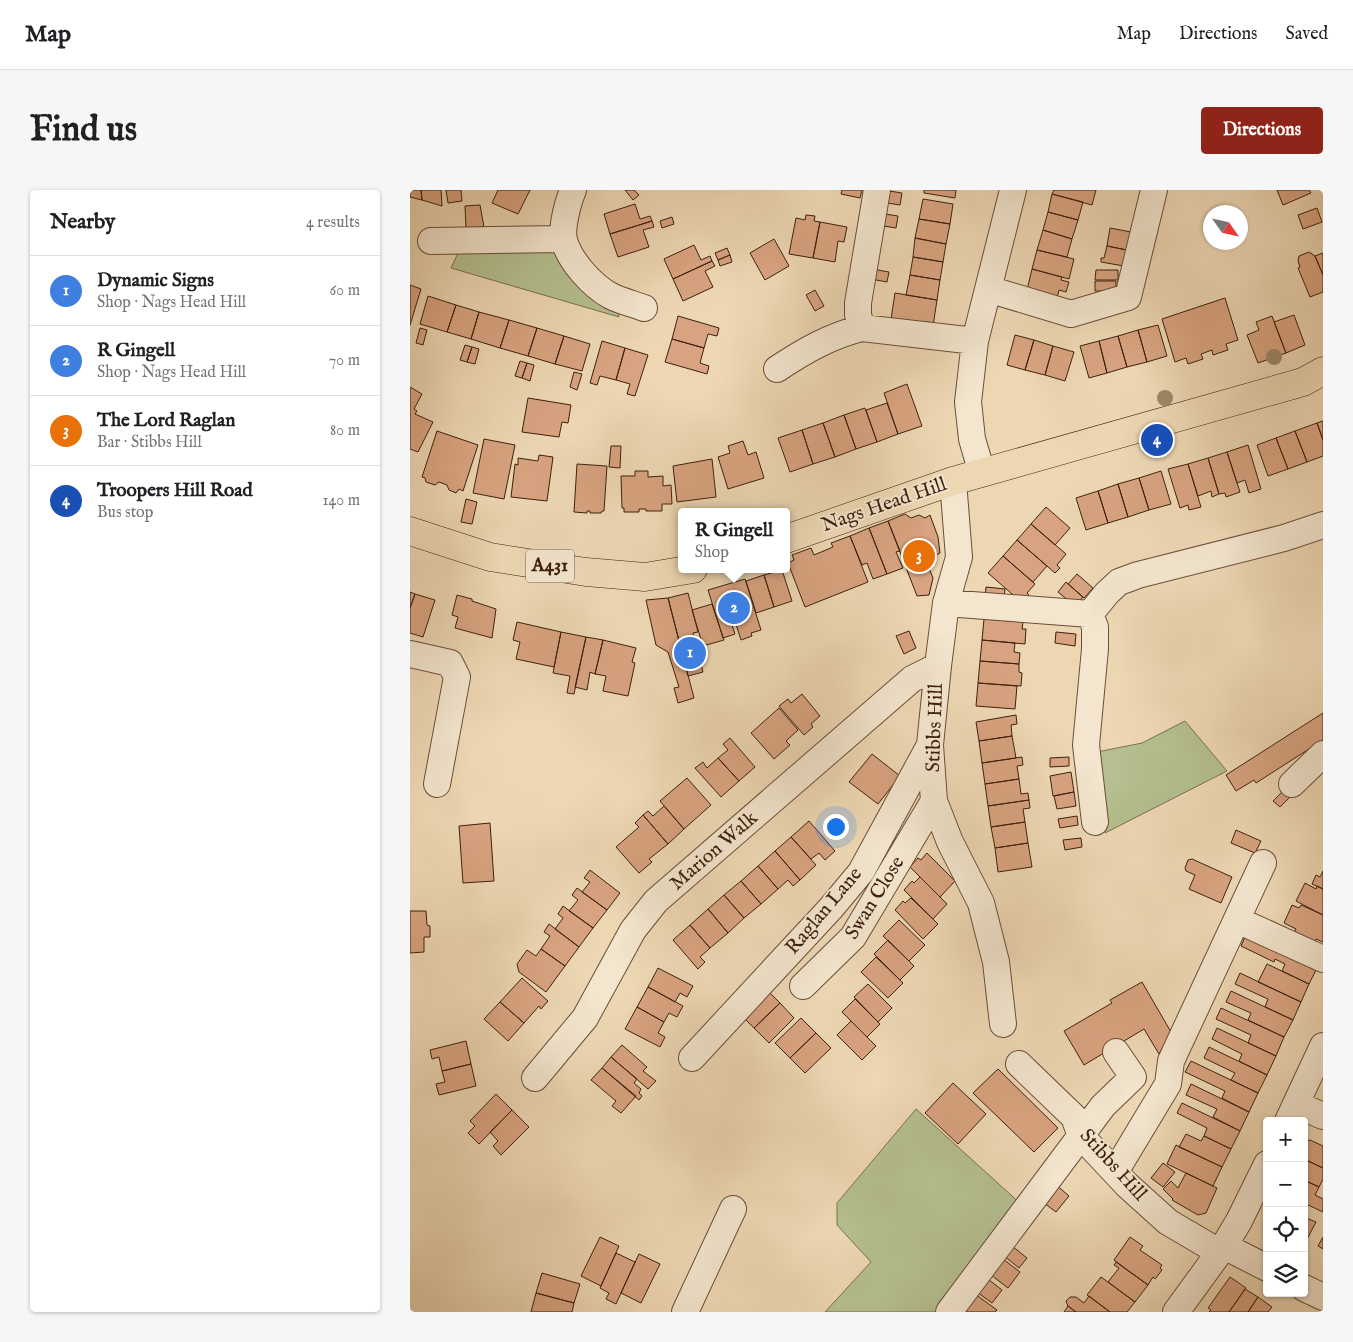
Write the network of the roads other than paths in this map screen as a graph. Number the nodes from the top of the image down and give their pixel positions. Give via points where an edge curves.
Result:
1 (573, 190) edge
2 (878, 190) edge
3 (1013, 190) edge
4 (1154, 190) edge
5 (564, 239) junction
6 (431, 241) dead end
7 (988, 290) junction
8 (644, 308) dead end
9 (862, 328) junction
10 (975, 341) junction
11 (777, 368) dead end
12 (1323, 371) edge
13 (982, 473) junction
14 (953, 481) junction
15 (1323, 525) edge
16 (410, 531) edge
17 (790, 538) edge
18 (678, 572) edge
19 (946, 603) junction
20 (1090, 614) junction
21 (410, 654) edge
22 (938, 666) junction
23 (930, 745) junction
24 (1323, 754) edge
25 (437, 784) dead end
26 (1292, 784) dead end
27 (934, 801) junction
28 (1095, 822) dead end
29 (1263, 864) dead end
30 (1237, 920) junction
31 (1323, 959) edge
32 (803, 986) dead end
33 (1002, 1024) dead end
34 (1323, 1046) edge
35 (1116, 1052) dead end
36 (692, 1058) dead end
37 (1018, 1064) dead end
38 (535, 1078) dead end
39 (1119, 1090) junction
40 (1145, 1107) dead end
41 (1292, 1112) edge
42 (1323, 1116) edge
43 (1082, 1136) junction
44 (1115, 1172) junction
45 (1263, 1172) edge
46 (733, 1210) dead end
47 (1221, 1249) junction
48 (1263, 1266) edge
49 (1308, 1290) edge
50 (1323, 1297) edge
51 (685, 1312) edge
52 (949, 1312) edge
53 (1176, 1312) edge

1 - 5 street via 567,206
2 - 9 street via 858,303
3 - 7 street
4 - 7 street via 1128,297 1071,314
5 - 6 street
5 - 8 street via 574,262 590,280 610,296
7 - 10 street
9 - 10 street
9 - 11 street via 811,347
10 - 13 street via 968,402 972,439
12 - 13 main road, Nags Head Hill via 1303,382
13 - 14 main road, Nags Head Hill
14 - 17 main road, Nags Head Hill
14 - 19 street, Stibbs Hill via 959,557
15 - 20 street via 1119,582
16 - 18 main road, A431 via 490,556 586,572 645,577
19 - 20 street
19 - 22 street, Stibbs Hill
20 - 28 street via 1095,627 1095,649 1086,745
21 - 25 street via 450,663 457,677
22 - 23 street, Stibbs Hill
22 - 38 street, Marion Walk via 912,679 656,901 633,930 585,1018
23 - 27 street, Stibbs Hill
23 - 36 street, Raglan Lane via 860,872 831,908
24 - 26 street
27 - 32 street, Swan Close via 854,937
27 - 33 street, Stibbs Hill via 981,904 996,962
29 - 30 street
30 - 31 street
30 - 44 street via 1171,1060 1168,1084
34 - 41 street
35 - 39 street via 1133,1078
37 - 43 street, Stibbs Hill via 1074,1117
39 - 40 street
39 - 43 street
41 - 42 street
43 - 44 street, Stibbs Hill
43 - 52 street
44 - 47 street, Stibbs Hill via 1168,1222
45 - 47 street
46 - 51 street
47 - 48 street, Stibbs Hill
47 - 53 street
49 - 50 street

